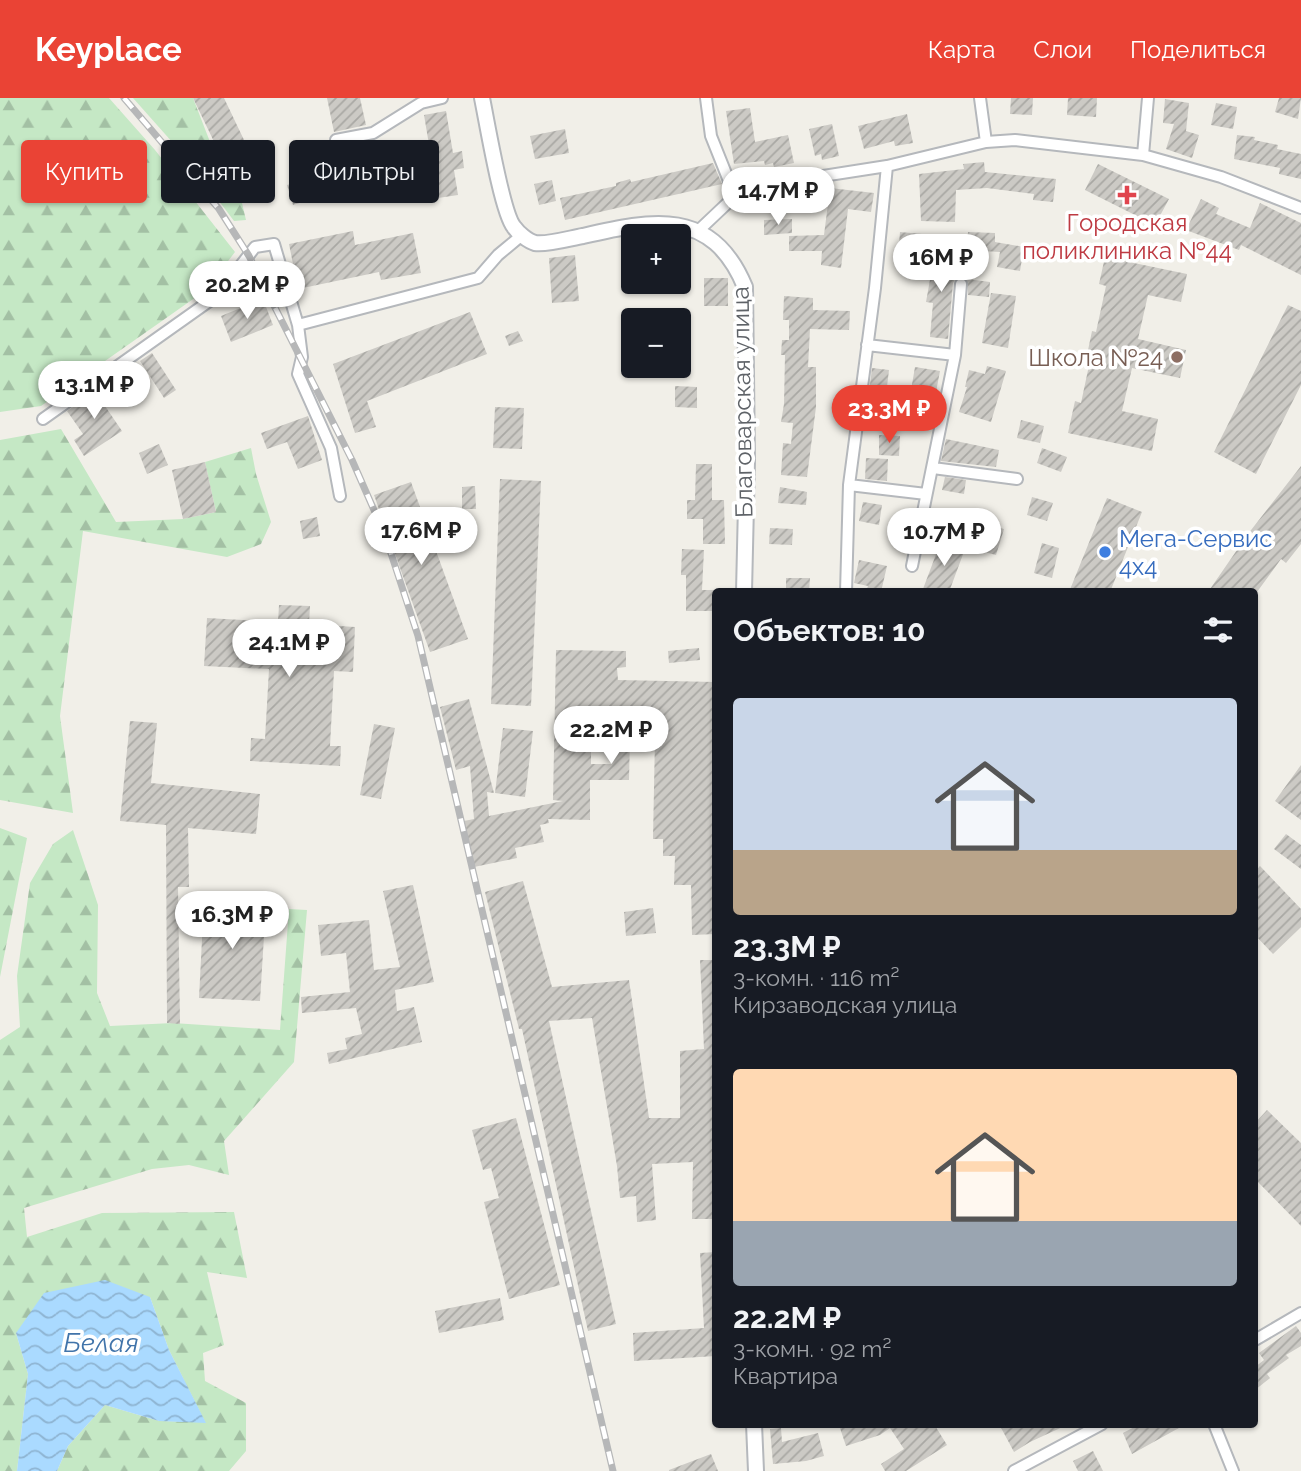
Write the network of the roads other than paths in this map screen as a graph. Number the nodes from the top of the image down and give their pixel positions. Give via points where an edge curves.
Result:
1 (442, 98) edge
2 (482, 98) edge
3 (706, 98) edge
4 (981, 98) edge
5 (1148, 98) edge
6 (335, 140) dead end
7 (986, 142) junction
8 (1143, 155) junction
9 (887, 166) junction
10 (735, 196) junction
11 (1301, 208) edge
12 (698, 231) junction
13 (522, 235) junction
14 (961, 284) dead end
15 (298, 325) junction
16 (867, 345) junction
17 (956, 355) junction
18 (43, 419) dead end
19 (933, 468) junction
20 (1017, 479) dead end
21 (849, 485) junction
22 (926, 494) junction
23 (340, 496) dead end
24 (912, 566) dead end
25 (744, 588) edge
26 (846, 588) edge
27 (1301, 1313) edge
28 (1258, 1338) edge
29 (754, 1428) edge
30 (1094, 1428) edge
31 (1216, 1428) edge
32 (756, 1471) edge
33 (1014, 1471) edge
34 (1233, 1471) edge

1 - 6 street via 421,103 373,133
2 - 13 street via 500,185 512,226
3 - 10 street via 711,136
4 - 7 street
5 - 8 street
7 - 8 street via 1015,140
7 - 9 street
8 - 11 street via 1221,177
9 - 10 street via 759,186
9 - 16 street
10 - 12 street
12 - 13 street via 669,223 638,223 535,243
12 - 25 street, Благоварская улица via 736,265 745,287
13 - 15 street via 478,278
14 - 17 street
15 - 18 street via 274,244 255,247 218,295
15 - 23 street via 302,356 298,374 331,447
16 - 17 street
16 - 21 street
17 - 19 street
19 - 20 street
19 - 22 street
21 - 22 street
21 - 26 street
22 - 24 street
27 - 28 street
29 - 32 street
30 - 33 street
31 - 34 street

